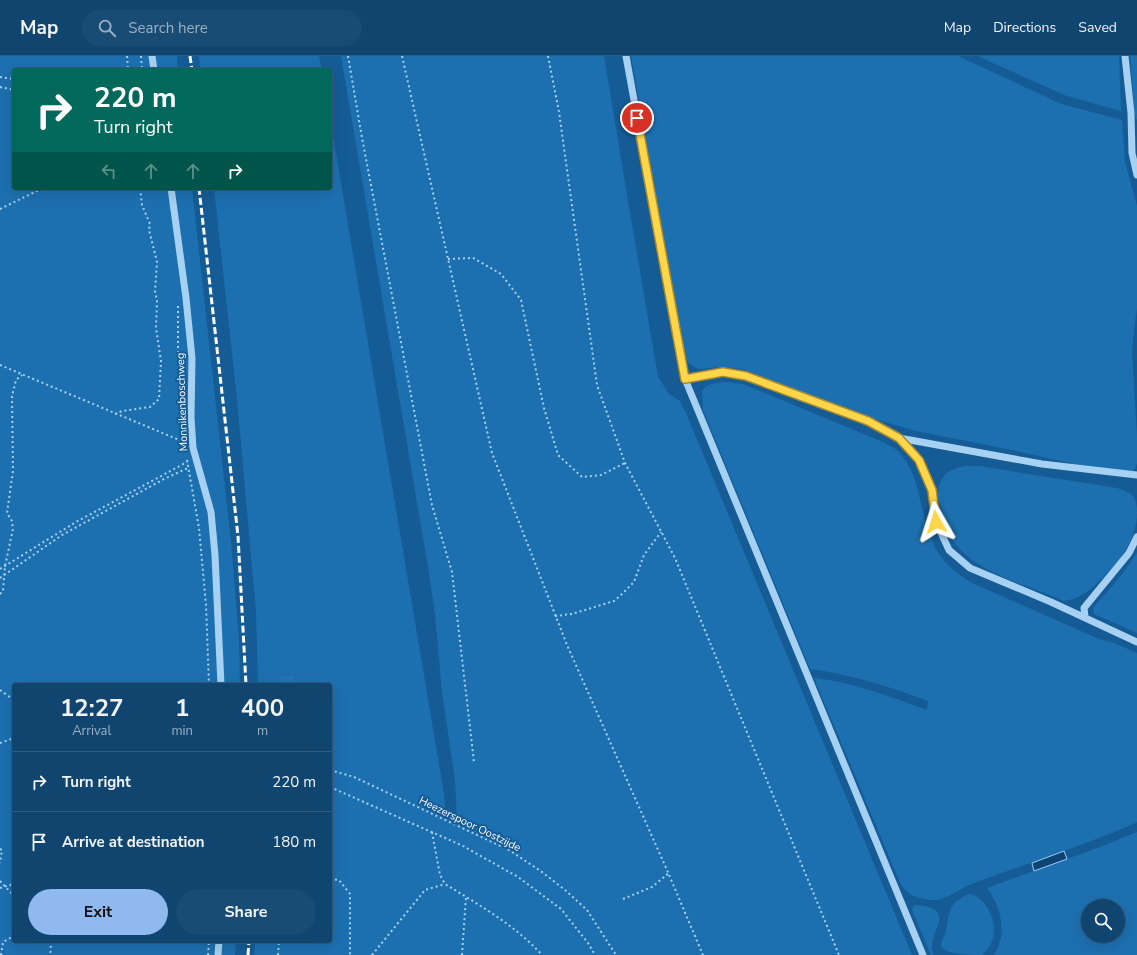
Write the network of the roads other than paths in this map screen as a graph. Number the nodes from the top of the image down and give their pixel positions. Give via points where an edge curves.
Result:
1 (152, 56) edge
2 (626, 56) edge
3 (1125, 56) edge
4 (154, 68) edge
5 (1134, 128) edge
6 (1137, 175) edge
7 (170, 190) edge
8 (685, 379) junction
9 (899, 438) junction
10 (1137, 475) edge
11 (1137, 537) edge
12 (1084, 617) junction
13 (1137, 642) edge
14 (221, 683) edge
15 (218, 943) edge
16 (218, 955) edge
17 (923, 955) edge

1 - 4 street
2 - 8 street
3 - 5 street
5 - 6 street via 1132,153
7 - 14 street, Monnikenboschweg via 192,358 193,448 212,512
8 - 9 street via 723,372 746,376 868,421
8 - 17 street
9 - 10 street via 1042,464
9 - 12 street via 919,460 932,490 936,522 949,550 970,568
11 - 12 street via 1129,553 1084,608
12 - 13 street
15 - 16 street

